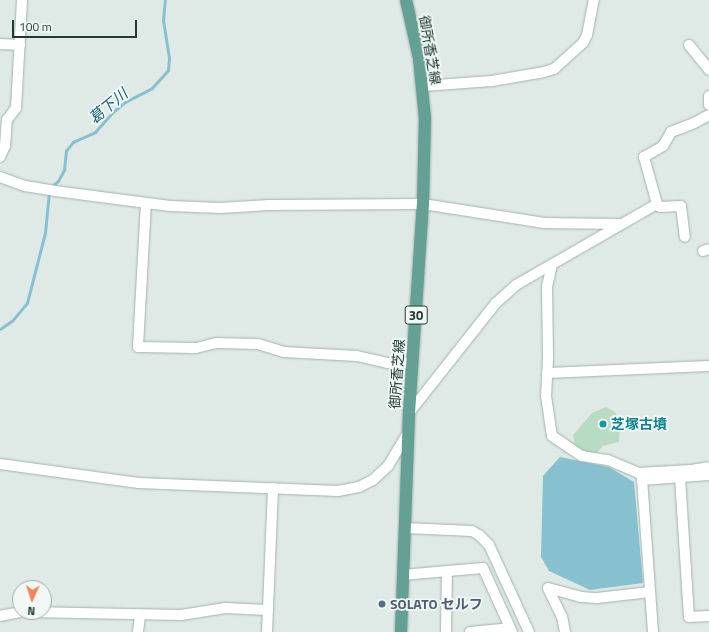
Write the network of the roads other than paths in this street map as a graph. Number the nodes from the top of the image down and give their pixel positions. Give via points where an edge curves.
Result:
1 (22, 0) edge
2 (406, 0) edge
3 (594, 0) edge
4 (0, 44) edge
5 (20, 45) junction
6 (689, 45) dead end
7 (709, 70) edge
8 (423, 86) junction
9 (709, 96) edge
10 (709, 105) edge
11 (709, 115) edge
12 (0, 157) edge
13 (0, 177) edge
14 (146, 203) junction
15 (423, 204) junction
16 (657, 204) junction
17 (620, 224) junction
18 (685, 237) dead end
19 (552, 265) junction
20 (412, 363) junction
21 (709, 366) edge
22 (547, 373) junction
23 (409, 413) junction
24 (409, 430) junction
25 (0, 464) edge
26 (709, 467) edge
27 (709, 475) edge
28 (680, 478) junction
29 (273, 488) junction
30 (405, 528) junction
31 (447, 571) junction
32 (402, 575) junction
33 (650, 592) junction
34 (268, 610) junction
35 (52, 613) edge
36 (12, 614) edge
37 (140, 615) junction
38 (0, 616) edge
39 (709, 616) edge
40 (511, 630) edge
41 (138, 632) edge
42 (267, 632) edge
43 (401, 632) edge
44 (446, 632) edge
45 (470, 632) edge
46 (529, 632) edge
47 (565, 632) edge
48 (653, 632) edge

1 - 5 street
2 - 8 main road, 御所香芝線 / 30
3 - 8 street via 583,43 554,69 492,82
4 - 5 street
5 - 12 street via 16,108 7,120 6,146
6 - 7 street
8 - 15 main road, 御所香芝線 / 30
9 - 10 street
11 - 16 street via 671,132 663,146 644,157
13 - 14 street via 25,186
14 - 15 street via 221,208 269,205
14 - 20 street via 138,348 196,348 216,343 258,344 284,352 357,356 388,363
15 - 17 street via 545,223
15 - 20 main road, 御所香芝線 / 30
16 - 17 street
16 - 18 street via 681,206
17 - 19 street
19 - 22 street via 547,286
19 - 23 street via 516,285 496,303
20 - 23 main road, 御所香芝線 / 30
21 - 22 street
22 - 26 street via 546,396 552,436 582,456 608,460 638,473
23 - 24 main road, 御所香芝線 / 30
24 - 29 street via 388,466 373,480 359,487 338,491
24 - 30 main road, 御所香芝線 / 30
25 - 29 street via 139,483
27 - 28 street
28 - 33 street via 642,480
28 - 39 street via 689,617
29 - 34 street
30 - 32 main road, 御所香芝線 / 30
30 - 46 street via 472,531 480,535 489,545
31 - 32 street
31 - 40 street via 483,568
31 - 44 street
32 - 43 main road, 御所香芝線 / 30
33 - 47 street via 596,598 581,597 548,588 562,617
33 - 48 street
34 - 37 street via 225,608 181,614
34 - 42 street
35 - 37 street
36 - 38 street
37 - 41 street
40 - 45 street

